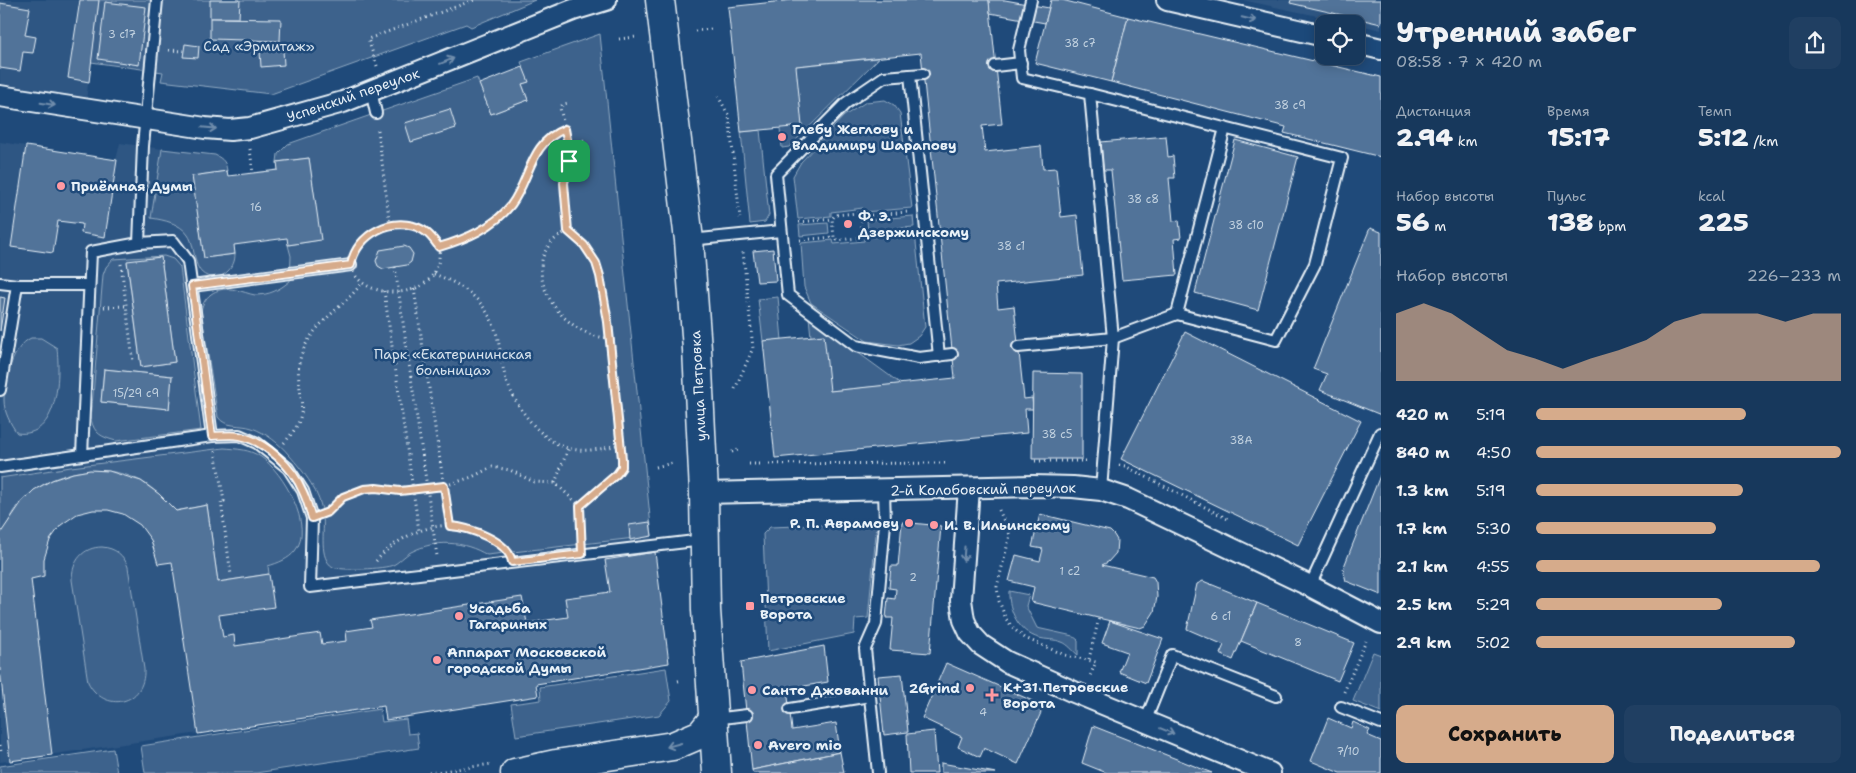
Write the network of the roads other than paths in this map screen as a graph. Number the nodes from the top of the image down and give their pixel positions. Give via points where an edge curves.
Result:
1 (157, 0) edge
2 (606, 0) edge
3 (660, 0) edge
4 (1031, 0) edge
5 (1167, 0) edge
6 (1198, 3) edge
7 (1315, 34) edge
8 (1365, 45) edge
9 (1381, 49) edge
10 (1021, 63) junction
11 (995, 66) dead end
12 (923, 74) dead end
13 (910, 75) junction
14 (371, 91) junction
15 (1090, 94) junction
16 (0, 96) edge
17 (376, 113) road end
18 (146, 120) junction
19 (1225, 128) junction
20 (781, 232) junction
21 (688, 240) junction
22 (139, 243) junction
23 (351, 265) road end
24 (0, 283) edge
25 (18, 285) junction
26 (88, 285) junction
27 (192, 286) junction
28 (1177, 314) junction
29 (1113, 338) junction
30 (1018, 347) dead end
31 (952, 354) dead end
32 (939, 356) junction
33 (0, 390) edge
34 (1380, 433) dead end
35 (212, 436) junction
36 (82, 455) junction
37 (0, 467) edge
38 (969, 488) junction
39 (884, 490) junction
40 (1101, 490) junction
41 (704, 493) junction
42 (704, 540) junction
43 (1310, 586) junction
44 (1381, 624) edge
45 (870, 696) junction
46 (1276, 696) dead end
47 (1341, 707) dead end
48 (790, 708) dead end
49 (747, 715) dead end
50 (713, 719) junction
51 (1145, 722) junction
52 (1381, 723) edge
53 (1248, 769) edge
54 (515, 773) edge
55 (717, 773) edge
56 (878, 773) edge
57 (1270, 773) edge

1 - 18 lane
14 -> 2 street, Успенский переулок via 573,10
3 - 21 main road, улица Петровка
4 - 10 lane via 1019,50
5 - 6 street
6 -> 7 street
8 - 9 street
10 - 11 lane
10 - 15 lane via 1022,78
12 - 13 lane
13 - 20 lane via 884,77 846,102 776,174
13 - 32 lane
14 - 17 lane
18 -> 14 street, Успенский переулок via 213,128 250,128
15 - 19 lane
15 - 29 lane
16 -> 18 street, Успенский переулок
18 - 22 lane
19 - 28 lane
19 - 28 lane via 1342,158 1340,167 1314,264 1276,340
20 - 21 lane
20 - 32 lane via 788,295 856,346 919,358
21 - 41 main road, улица Петровка
22 - 26 lane via 90,252
22 - 27 lane via 174,240 188,261
23 - 27 lane
24 - 25 lane
25 - 26 lane
25 - 33 lane
26 - 36 lane
27 - 35 lane
28 - 29 lane
29 - 30 lane
29 - 40 lane
31 - 32 lane
34 - 43 lane
35 - 36 lane
35 - 42 lane via 239,435 257,443 288,468 303,490 312,518 310,587
36 - 37 lane
38 - 39 street, 2-й Колобовский переулок
38 - 40 street, 2-й Колобовский переулок via 1073,487
38 -> 51 street via 961,600 970,633 981,645 1007,662
39 - 41 street, 2-й Колобовский переулок
39 - 45 lane via 885,523 876,624 866,649
40 - 43 street, 2-й Колобовский переулок
41 - 42 main road, улица Петровка
42 - 50 main road, улица Петровка
43 - 44 street, 2-й Колобовский переулок
45 - 48 lane
45 - 56 lane
46 - 51 lane via 1172,655
47 - 52 lane
49 - 50 lane
50 -> 54 main road via 701,734 673,746
50 - 55 main road, улица Петровка
51 -> 53 street
53 - 57 street

